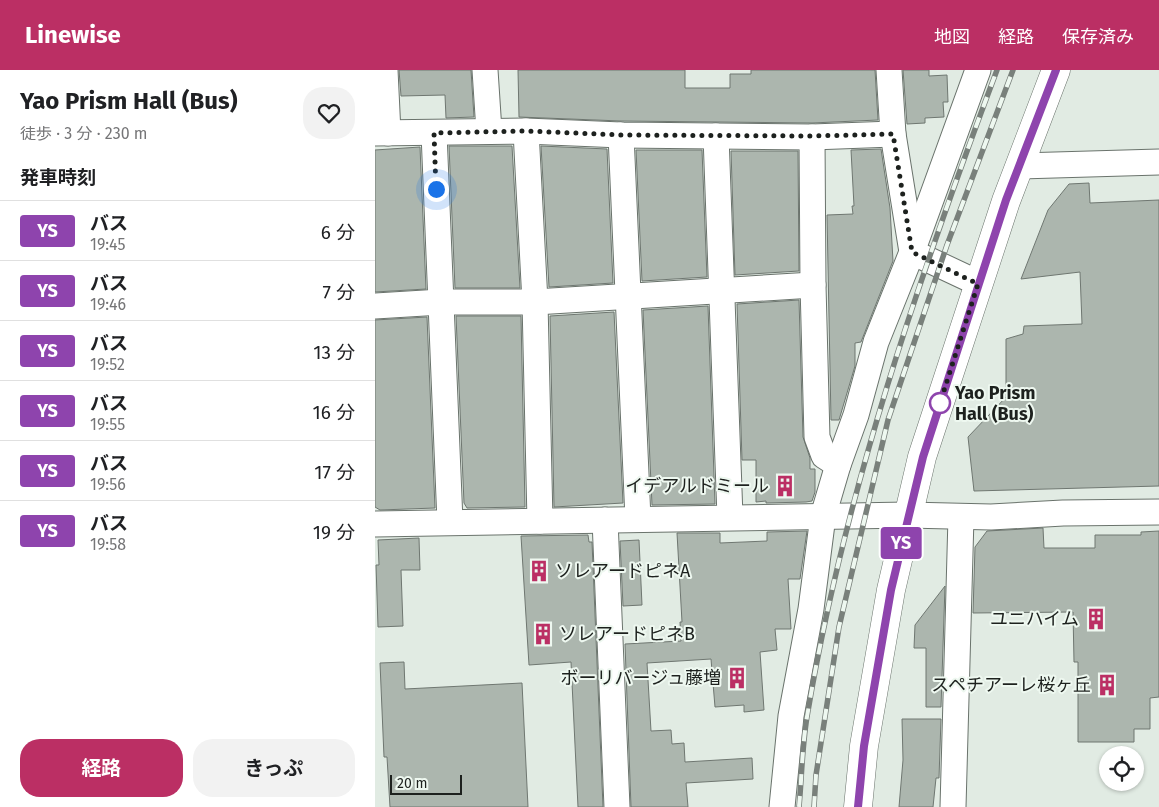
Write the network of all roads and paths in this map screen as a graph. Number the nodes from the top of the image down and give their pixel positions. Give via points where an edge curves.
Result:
1 (385, 70) edge
2 (485, 70) edge
3 (889, 70) edge
4 (978, 70) edge
5 (1056, 70) edge
6 (489, 131) junction
7 (526, 131) junction
8 (381, 133) edge
9 (434, 133) junction
10 (893, 134) junction
11 (621, 135) junction
12 (717, 136) junction
13 (812, 136) junction
14 (1159, 162) edge
15 (1020, 166) junction
16 (912, 252) junction
17 (978, 284) junction
18 (813, 285) junction
19 (721, 291) junction
20 (629, 297) junction
21 (441, 302) junction
22 (535, 302) junction
23 (375, 306) edge
24 (837, 465) junction
25 (1159, 512) edge
26 (908, 515) junction
27 (823, 516) junction
28 (961, 516) junction
29 (730, 517) junction
30 (638, 519) junction
31 (605, 520) junction
32 (540, 521) junction
33 (450, 522) junction
34 (375, 524) edge
35 (617, 807) edge
36 (781, 807) edge
37 (858, 807) edge
38 (953, 807) edge

1 - 8 street
2 - 6 street
3 - 10 street
4 - 16 street
5 - 15 street
6 - 7 street
6 - 9 street
7 - 11 street
7 - 22 street
8 - 9 street
9 - 21 street
10 - 13 street
10 - 16 street
11 - 12 street
11 - 20 street
12 - 13 street
12 - 19 street
13 - 18 street
14 - 15 street
15 - 17 street
16 - 17 street
16 - 24 street via 877,342 856,415
17 - 26 street
18 - 19 street
18 - 24 street via 817,437 824,456
19 - 20 street
19 - 29 street
20 - 22 street
20 - 30 street
21 - 22 street
21 - 23 street
21 - 33 street
22 - 32 street
24 - 27 street
25 - 28 street
26 - 27 street
26 - 28 street
26 - 37 street via 891,590 864,746
27 - 29 street
27 - 36 street via 811,609 791,716
28 - 38 street
29 - 30 street
30 - 31 street
31 - 32 street
31 - 35 street
32 - 33 street
33 - 34 street

